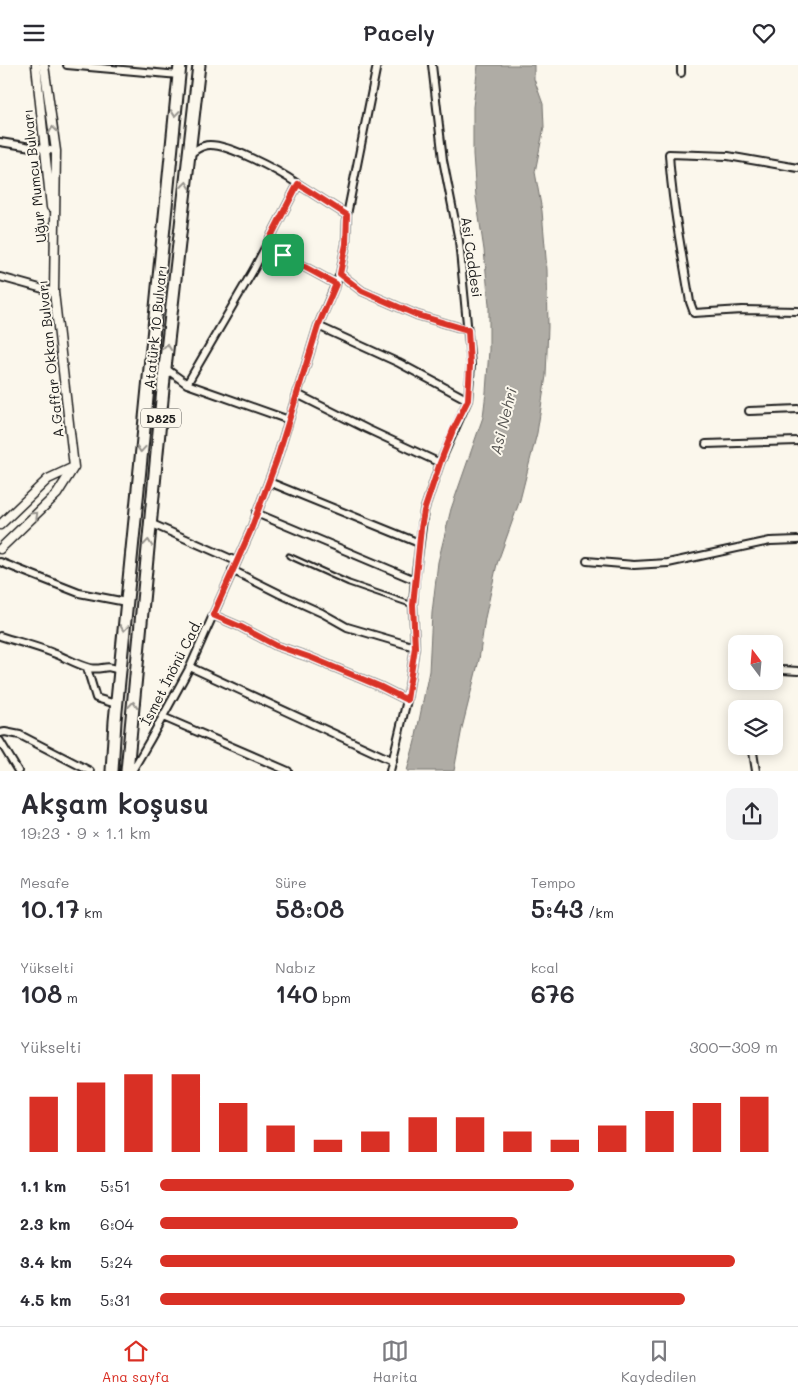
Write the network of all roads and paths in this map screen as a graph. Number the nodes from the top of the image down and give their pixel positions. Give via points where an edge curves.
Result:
1 (36, 65) edge
2 (44, 65) edge
3 (66, 65) edge
4 (199, 65) edge
5 (377, 65) edge
6 (432, 65) edge
7 (681, 65) edge
8 (179, 70) edge
9 (681, 73) dead end
10 (0, 142) edge
11 (44, 149) junction
12 (56, 151) junction
13 (190, 153) junction
14 (798, 168) edge
15 (298, 184) junction
16 (347, 215) junction
17 (266, 246) junction
18 (55, 249) junction
19 (340, 274) junction
20 (0, 277) edge
21 (336, 284) junction
22 (54, 292) junction
23 (798, 311) edge
24 (318, 326) junction
25 (468, 330) junction
26 (165, 368) junction
27 (187, 385) junction
28 (297, 394) junction
29 (468, 400) junction
30 (798, 409) edge
31 (749, 411) dead end
32 (289, 420) junction
33 (798, 441) edge
34 (706, 444) dead end
35 (440, 463) junction
36 (74, 467) junction
37 (269, 482) junction
38 (256, 513) junction
39 (150, 523) junction
40 (0, 525) edge
41 (798, 540) edge
42 (419, 543) junction
43 (0, 549) edge
44 (289, 556) dead end
45 (236, 561) junction
46 (587, 561) dead end
47 (0, 563) edge
48 (232, 570) junction
49 (415, 580) junction
50 (126, 602) junction
51 (413, 605) junction
52 (213, 615) junction
53 (0, 636) edge
54 (415, 647) junction
55 (190, 667) junction
56 (88, 668) junction
57 (783, 670) edge
58 (120, 671) junction
59 (798, 671) edge
60 (407, 700) junction
61 (116, 704) junction
62 (163, 717) junction
63 (0, 733) edge
64 (0, 741) edge
65 (753, 755) edge
66 (393, 761) junction
67 (18, 771) edge
68 (90, 771) edge
69 (112, 771) edge
70 (127, 771) edge
71 (132, 771) edge
72 (288, 771) edge
73 (390, 771) edge
74 (756, 771) edge

1 - 11 street, Uğur Mumcu Bulvarı
12 -> 2 street, Uğur Mumcu Bulvarı
3 - 8 street
4 - 13 highway, Atatürk 10 Bulvarı / D825
5 - 16 street, İsmet İnönü Cad.
6 - 25 street, Asi Caddesi via 443,159 459,241
7 - 9 street
8 -> 50 highway, Atatürk 10 Bulvarı / D825
10 - 11 street
11 - 12 street
11 - 18 street, Uğur Mumcu Bulvarı
12 - 18 street, Uğur Mumcu Bulvarı
13 - 15 street via 205,145 226,148 286,175
26 -> 13 highway, Atatürk 10 Bulvarı / D825
14 - 23 street via 728,155 669,154 676,223 694,313
15 - 16 street
15 - 17 street
16 - 19 street, İsmet İnönü Cad.
17 - 21 street
17 - 27 street
18 - 22 street, A.Gaffar Okkan Bulvarı
19 - 21 street, İsmet İnönü Cad.
19 - 25 street via 371,295 417,315
20 - 22 street
21 - 24 street, İsmet İnönü Cad.
22 - 36 street, A.Gaffar Okkan Bulvarı
24 - 28 street, İsmet İnönü Cad.
24 - 29 street via 399,363
25 - 29 street, Asi Caddesi
26 - 27 street
26 - 39 highway, Atatürk 10 Bulvarı / D825
27 - 32 street
28 - 32 street, İsmet İnönü Cad.
28 - 35 street
29 - 35 street, Asi Caddesi
30 - 31 street
32 - 37 street, İsmet İnönü Cad.
33 - 34 street
35 - 42 street, Asi Caddesi via 424,511
36 - 40 street via 48,479
43 -> 36 street via 57,494
37 - 38 street, İsmet İnönü Cad.
37 - 42 street
38 - 45 street, İsmet İnönü Cad.
38 - 49 street
39 - 45 street
70 -> 39 highway, Atatürk 10 Bulvarı / D825
41 - 46 street via 770,541 668,563 634,565
42 - 49 street, Asi Caddesi
44 - 51 lane via 348,583
45 - 48 street, İsmet İnönü Cad.
47 - 50 street via 79,593
48 - 52 street, İsmet İnönü Cad.
48 - 54 street via 347,627
49 - 51 street, Asi Caddesi
50 -> 58 highway, Atatürk 10 Bulvarı / D825
51 - 54 street, Asi Caddesi
52 - 55 street, İsmet İnönü Cad.
52 - 60 street via 277,646
53 - 56 street via 50,651
54 - 60 street, Asi Caddesi
55 - 62 street, İsmet İnönü Cad.
55 - 66 street
56 - 58 street via 107,666
56 - 61 street via 96,698
57 - 59 street
58 - 61 highway, Atatürk 10 Bulvarı / D825
60 - 66 street, Asi Caddesi
61 - 69 highway, Atatürk 10 Bulvarı / D825
62 - 71 street, İsmet İnönü Cad.
62 - 72 street
63 - 68 street via 20,735
64 - 67 street
65 - 74 street
66 - 73 street, Asi Caddesi

